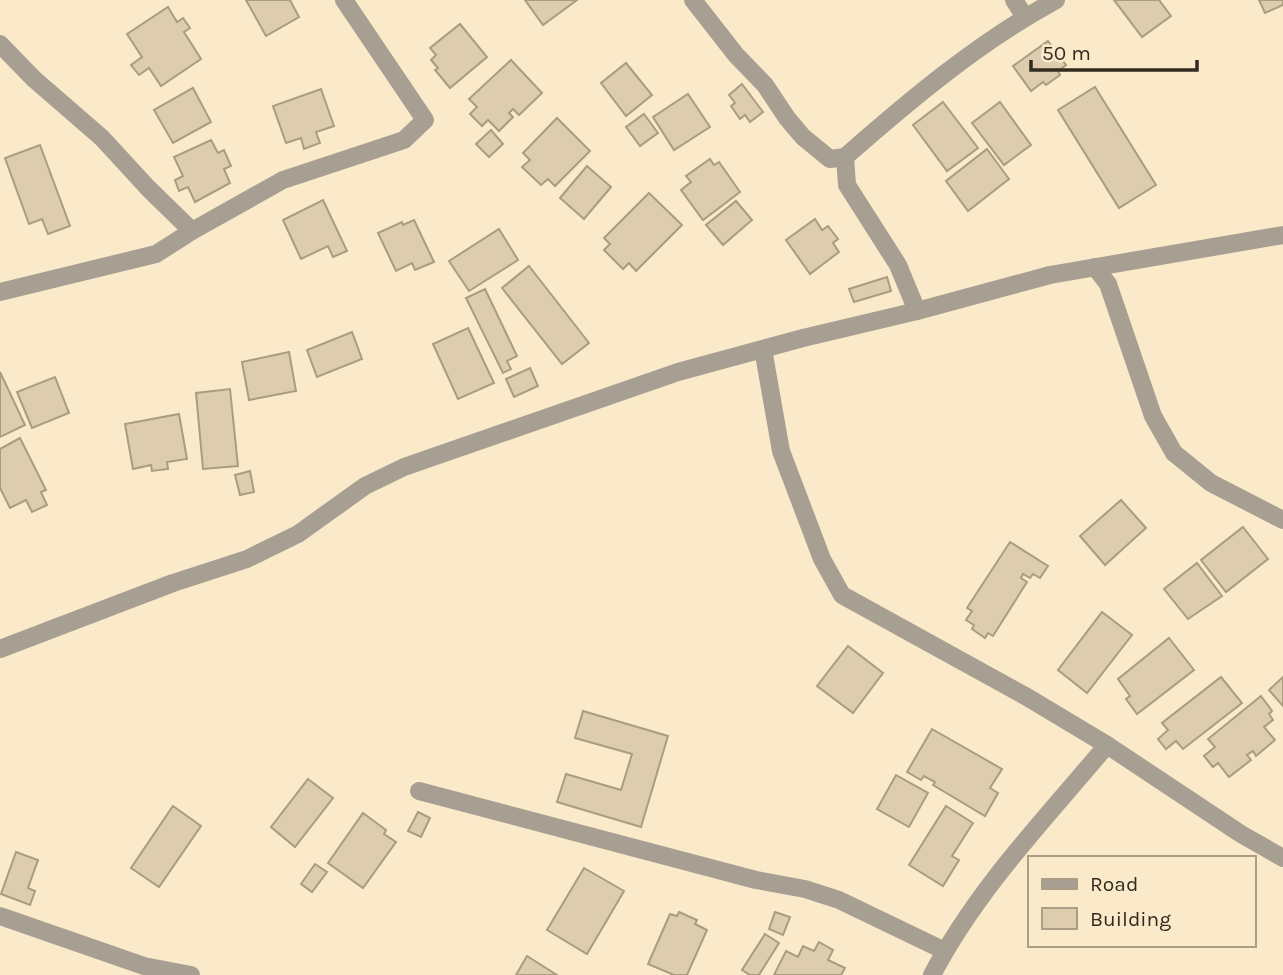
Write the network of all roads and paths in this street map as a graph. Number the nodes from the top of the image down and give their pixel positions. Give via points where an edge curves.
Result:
1 (344, 0) edge
2 (693, 0) edge
3 (1014, 0) edge
4 (1056, 0) edge
5 (1025, 17) junction
6 (0, 44) edge
7 (845, 157) junction
8 (192, 231) junction
9 (1283, 235) edge
10 (1095, 267) junction
11 (0, 292) edge
12 (917, 311) junction
13 (763, 349) junction
14 (1283, 520) edge
15 (0, 649) edge
16 (1107, 746) junction
17 (419, 791) dead end
18 (1283, 858) edge
19 (0, 916) edge
20 (944, 951) junction
21 (191, 975) edge
22 (932, 975) edge

1 - 8 street via 425,120 404,140 283,180
2 - 7 street via 803,138 830,159
3 - 5 street
4 - 5 street
5 - 7 street via 918,93
6 - 8 street via 102,138
7 - 12 street via 847,186 898,265
8 - 11 street via 156,254
9 - 10 street
10 - 12 street
10 - 14 street via 1108,284 1153,416 1174,453 1211,483
12 - 13 street
13 - 15 street via 678,372 404,467 365,486 298,534 247,559
13 - 16 street via 781,451 822,559 842,595
16 - 18 street
16 - 20 street via 987,888
17 - 20 street via 805,889 839,900
19 - 21 street via 145,966
20 - 22 street

